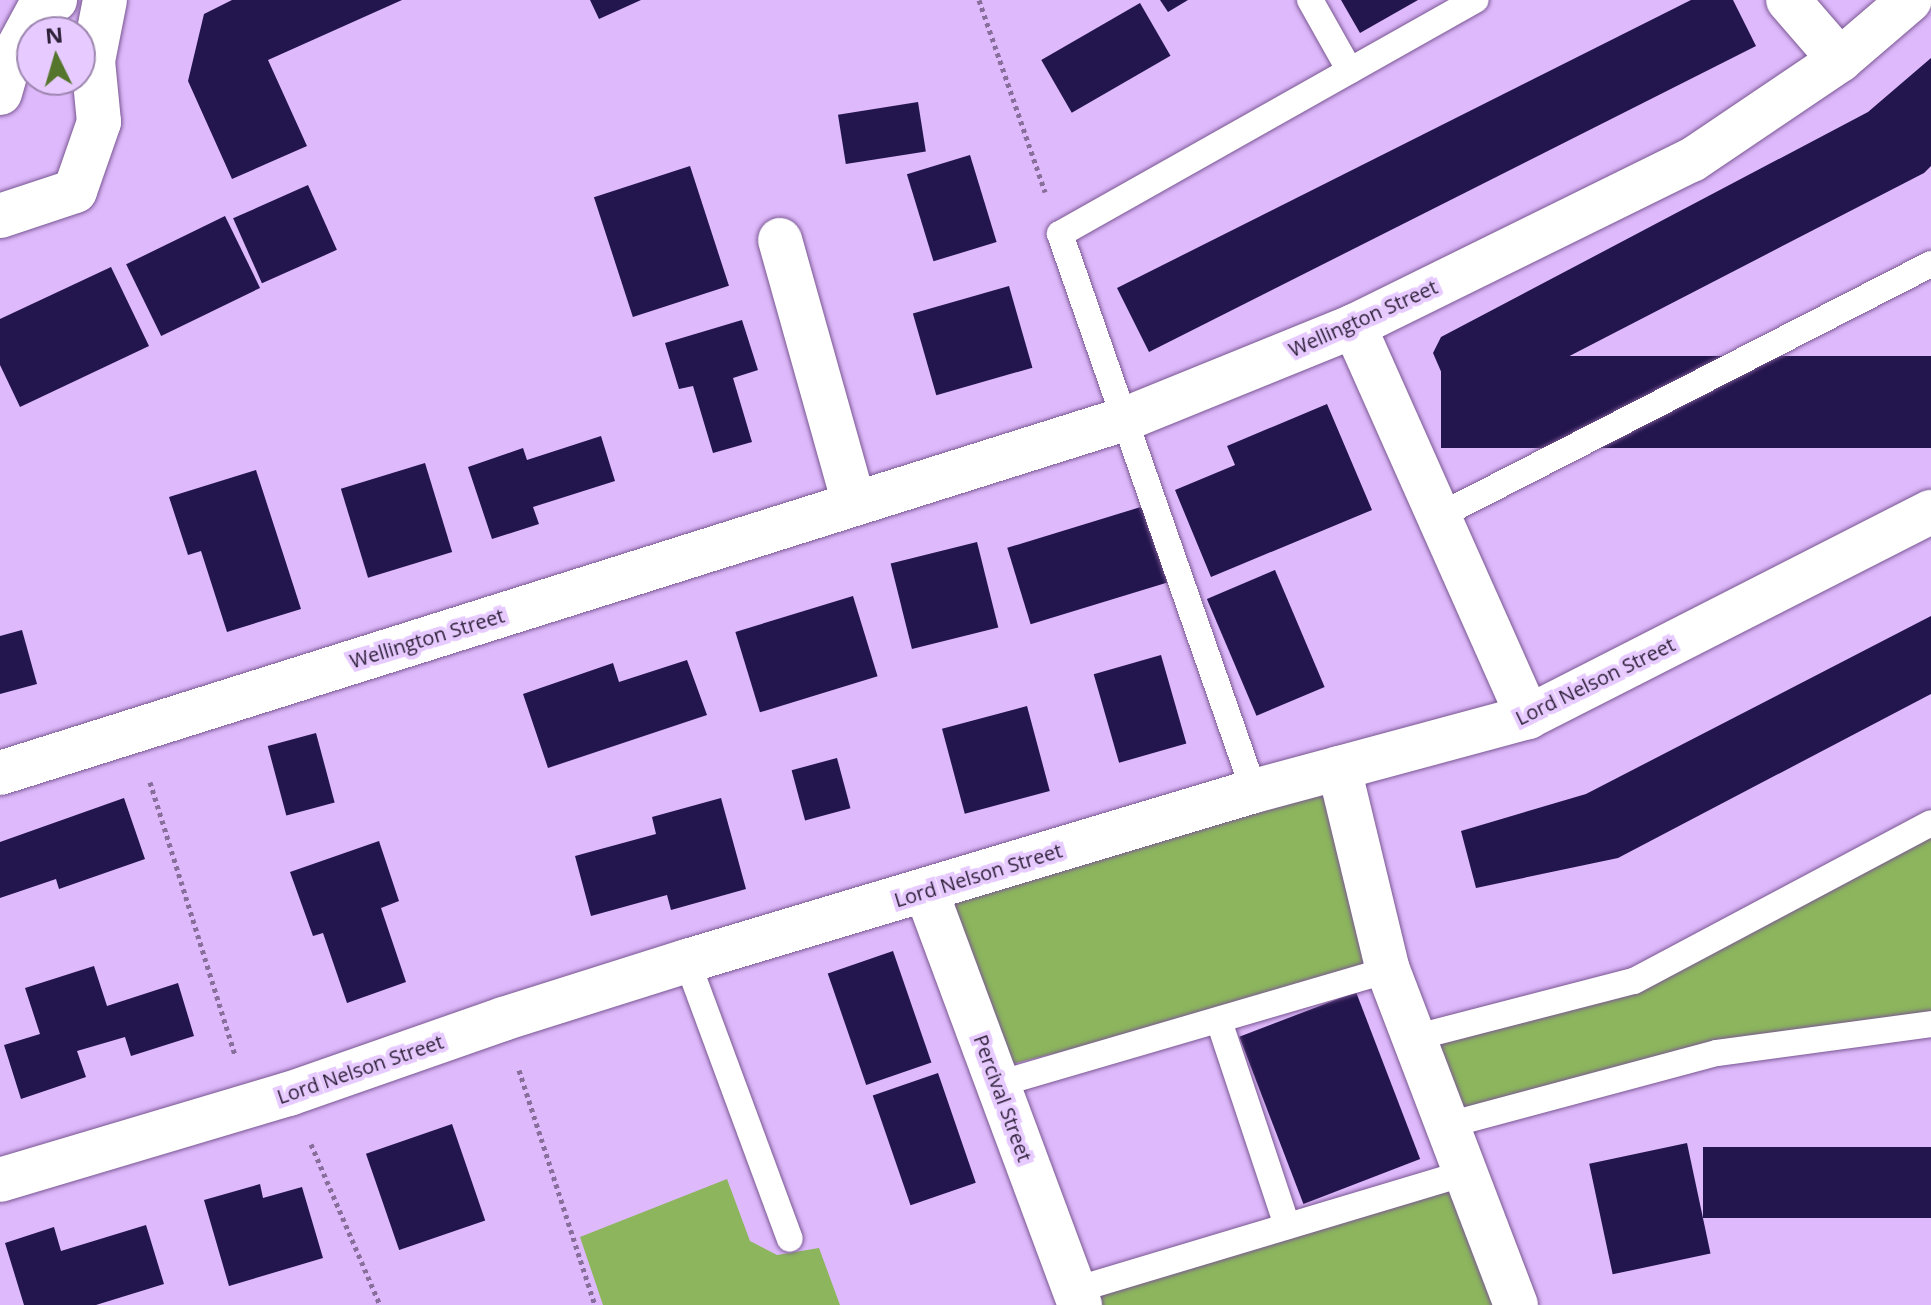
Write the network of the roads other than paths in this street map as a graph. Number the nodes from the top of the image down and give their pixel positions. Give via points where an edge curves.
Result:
1 (55, 0) edge
2 (105, 0) edge
3 (1310, 0) edge
4 (1476, 0) edge
5 (1788, 0) edge
6 (1911, 0) edge
7 (1931, 20) edge
8 (1840, 60) junction
9 (1350, 71) junction
10 (0, 93) edge
11 (0, 216) edge
12 (780, 240) dead end
13 (1931, 264) edge
14 (1354, 326) junction
15 (1125, 419) junction
16 (854, 504) junction
17 (1931, 512) edge
18 (1439, 516) junction
19 (1528, 717) junction
20 (1339, 768) junction
21 (0, 773) edge
22 (1254, 791) junction
23 (1931, 823) edge
24 (926, 891) junction
25 (687, 961) junction
26 (1388, 970) junction
27 (1219, 1021) junction
28 (1931, 1024) edge
29 (1413, 1038) junction
30 (998, 1084) junction
31 (1448, 1125) junction
32 (1468, 1172) junction
33 (0, 1180) edge
34 (1287, 1226) junction
35 (790, 1239) dead end
36 (1078, 1297) edge
37 (1516, 1305) edge

1 - 10 street via 41,5 7,68
2 - 11 street via 93,61 99,122 75,191
3 - 9 lane
4 - 9 lane
5 - 8 street
6 - 7 lane
6 - 8 street, Wellington Street
8 - 14 street, Wellington Street via 1692,160
9 - 15 lane via 1060,234
12 - 16 street
13 - 18 lane
14 - 15 street, Wellington Street
14 - 18 street
15 - 16 street, Wellington Street
15 - 22 lane
16 - 21 street, Wellington Street
17 - 19 street, Lord Nelson Street
18 - 19 street
19 - 20 street, Lord Nelson Street
20 - 22 street, Lord Nelson Street
20 - 26 street
22 - 24 street, Lord Nelson Street
23 - 29 lane via 1634,981
24 - 25 street, Lord Nelson Street
24 - 30 street, Percival Street
25 - 33 street, Lord Nelson Street via 270,1100
25 - 35 lane
26 - 27 lane
26 - 29 street
27 - 30 lane
27 - 34 lane
28 - 31 lane via 1717,1053
29 - 31 street
30 - 36 street, Percival Street
31 - 32 street
32 - 34 lane
32 - 37 street
34 - 36 lane

